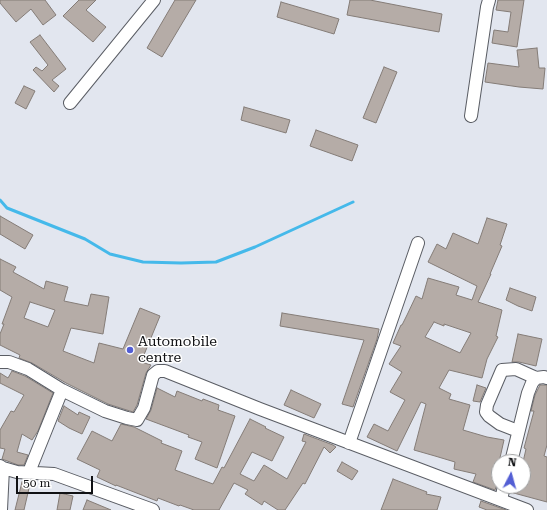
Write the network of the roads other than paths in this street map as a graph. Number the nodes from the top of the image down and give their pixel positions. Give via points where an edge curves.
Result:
1 (154, 0) edge
2 (489, 0) edge
3 (70, 103) dead end
4 (471, 116) dead end
5 (418, 243) dead end
6 (0, 362) edge
7 (542, 378) edge
8 (62, 390) junction
9 (518, 431) junction
10 (349, 443) junction
11 (512, 454) edge
12 (1, 467) edge
13 (29, 472) junction
14 (502, 494) edge
15 (501, 500) junction
16 (1, 510) edge
17 (153, 510) edge
18 (527, 510) edge

1 - 3 street
2 - 4 street
5 - 10 street
6 - 8 street via 9,362 28,369
7 - 9 street via 532,383
7 - 9 street via 516,369 502,370 486,412 500,424
8 - 10 street via 105,411 137,420 144,408 153,376 158,370 165,371
8 - 13 street
9 - 11 street
10 - 15 street
12 - 13 street via 17,472
12 - 16 street
13 - 17 street via 54,474
14 - 15 street
15 - 18 street

